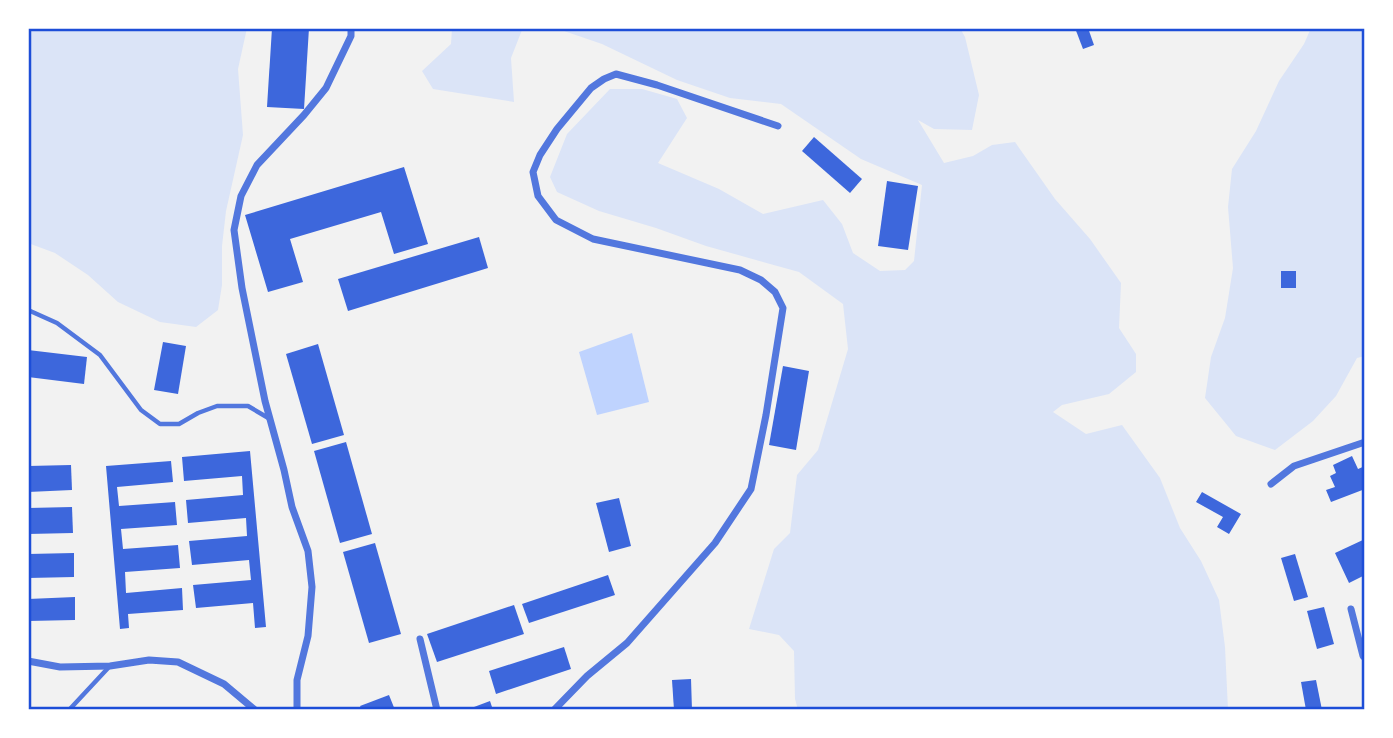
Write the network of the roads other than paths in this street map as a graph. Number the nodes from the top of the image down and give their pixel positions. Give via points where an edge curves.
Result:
1 (351, 28) edge
2 (778, 126) dead end
3 (28, 310) edge
4 (270, 419) junction
5 (1365, 442) edge
6 (1272, 484) dead end
7 (1351, 609) dead end
8 (420, 639) dead end
9 (1365, 658) edge
10 (28, 661) edge
11 (110, 666) junction
12 (69, 710) edge
13 (255, 710) edge
14 (297, 710) edge
15 (436, 710) edge
16 (554, 710) edge

1 - 4 street via 326,88 257,165 241,196 234,230
2 - 16 street via 616,74 591,88 557,130 533,172 538,195 556,220 593,239 740,270 775,292 783,309 751,489 715,543 627,643
3 - 4 lane via 57,323 100,355 141,410 160,424 179,424 217,406 248,406
4 - 14 street via 308,551 312,587 309,636 297,680
5 - 6 street via 1294,466
7 - 9 street
8 - 15 street
10 - 11 street via 61,667
11 - 12 lane
11 - 13 street via 149,660 178,662 225,684

